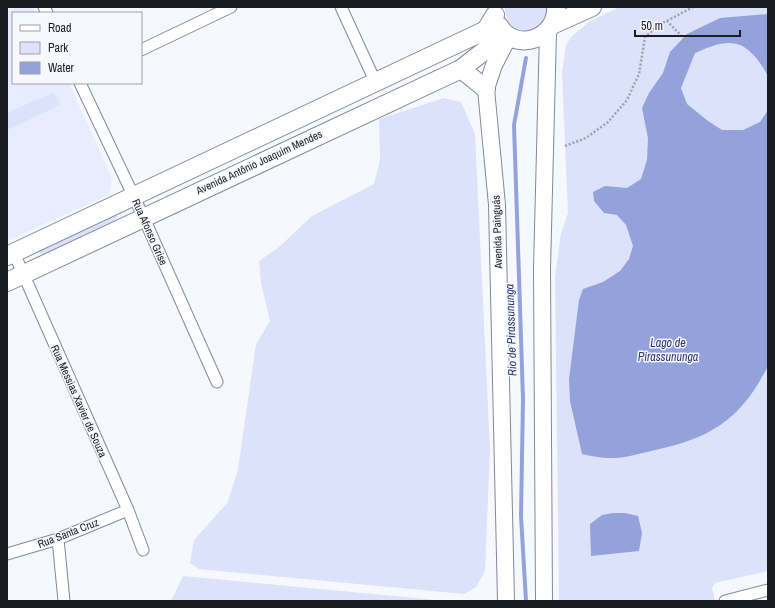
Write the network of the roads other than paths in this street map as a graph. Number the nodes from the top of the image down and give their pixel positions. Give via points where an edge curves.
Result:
1 (231, 7) edge
2 (342, 7) edge
3 (556, 7) edge
4 (592, 7) edge
5 (495, 11) edge
6 (550, 28) junction
7 (508, 35) junction
8 (142, 50) edge
9 (461, 69) junction
10 (375, 81) junction
11 (80, 84) edge
12 (486, 89) junction
13 (133, 196) junction
14 (143, 216) junction
15 (10, 254) edge
16 (23, 274) junction
17 (7, 282) edge
18 (217, 382) dead end
19 (128, 510) junction
20 (58, 539) junction
21 (143, 550) dead end
22 (7, 554) edge
23 (768, 590) edge
24 (725, 600) edge
25 (64, 601) edge
26 (506, 601) edge
27 (544, 601) edge

1 - 8 street
2 - 10 street
3 - 6 main road via 556,17
4 - 6 main road
5 - 7 main road via 501,28
5 - 10 main road, Avenida Antônio Joaquim Mendes via 486,30
6 - 7 main road via 539,38 529,41
6 - 27 main road via 542,269
7 - 9 main road, Avenida Antônio Joaquim Mendes
7 - 12 main road, Avenida Painguás
9 - 12 main road
9 - 14 main road, Avenida Antônio Joaquim Mendes
10 - 13 main road, Avenida Antônio Joaquim Mendes
11 - 13 street, Rua Afonso Grise
12 - 26 main road, Avenida Painguás via 496,206
13 - 14 street, Rua Afonso Grise
13 - 15 main road, Avenida Antônio Joaquim Mendes
14 - 16 main road, Avenida Antônio Joaquim Mendes
14 - 18 street, Rua Afonso Grise
15 - 16 street, Rua Messias Xavier de Souza
16 - 17 main road, Avenida Antônio Joaquim Mendes
16 - 19 street, Rua Messias Xavier de Souza
19 - 20 street, Rua Santa Cruz
19 - 21 street, Rua Messias Xavier de Souza
20 - 22 street, Rua Santa Cruz
20 - 25 street
23 - 24 street

